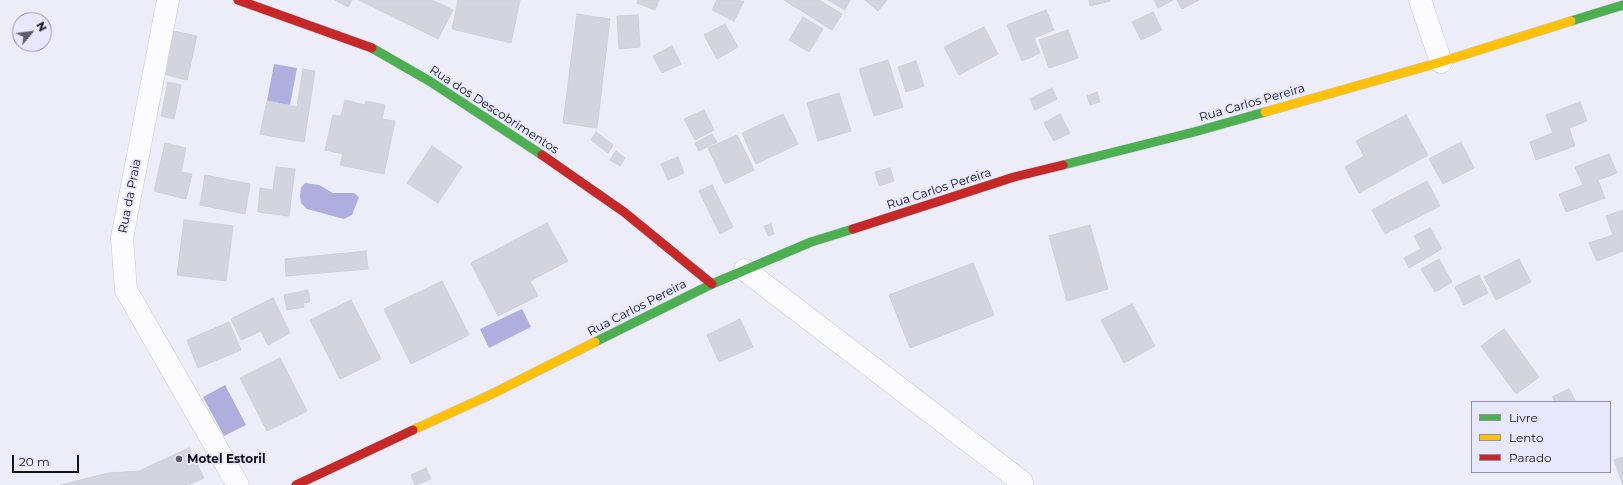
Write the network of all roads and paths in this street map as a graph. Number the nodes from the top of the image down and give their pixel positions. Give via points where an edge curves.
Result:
1 (168, 0) edge
2 (238, 0) edge
3 (1420, 0) edge
4 (1623, 5) edge
5 (1441, 62) junction
6 (745, 270) junction
7 (712, 284) junction
8 (238, 485) edge
9 (296, 485) edge
10 (1020, 485) edge

1 - 8 street, Rua da Praia via 122,238 126,290
2 - 7 street, Rua dos Descobrimentos via 372,48 431,82 624,212
3 - 5 street
4 - 5 street, Rua Carlos Pereira
5 - 6 street, Rua Carlos Pereira via 1194,132 1014,177 811,242
6 - 7 street, Rua Carlos Pereira
6 - 10 street via 1022,482
7 - 9 street, Rua Carlos Pereira via 492,394

